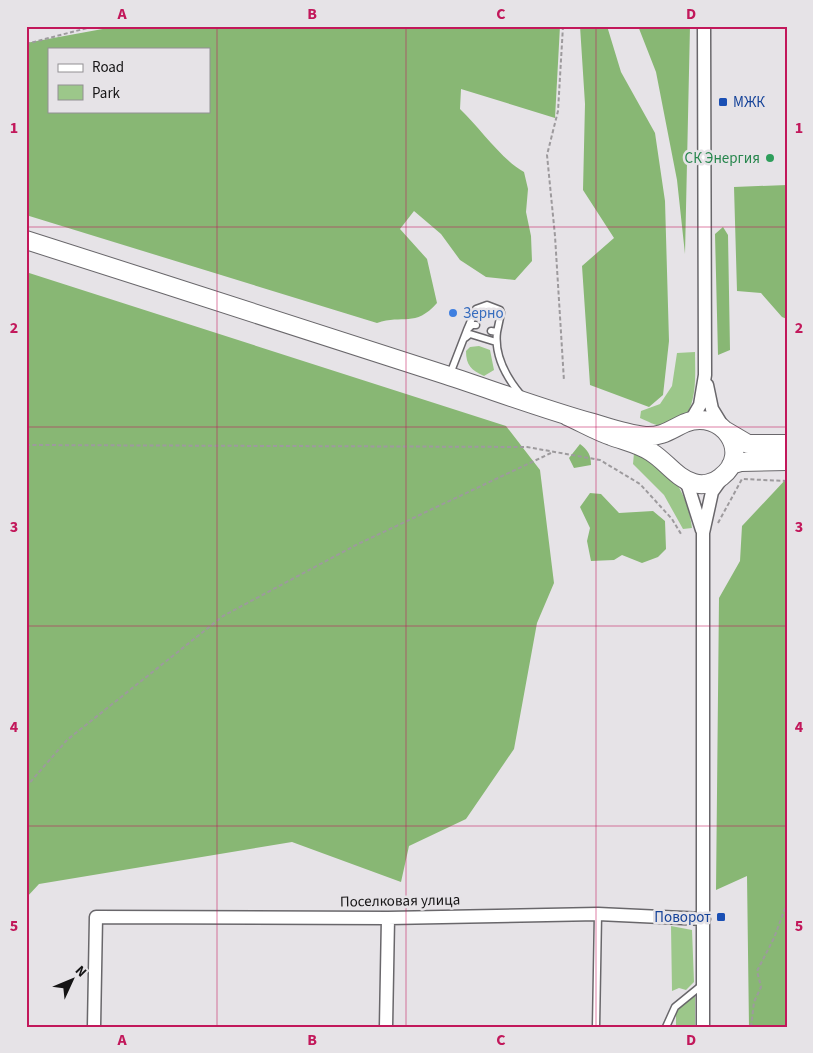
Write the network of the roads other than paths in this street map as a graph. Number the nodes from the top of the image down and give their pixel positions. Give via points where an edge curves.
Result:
1 (704, 26) edge
2 (26, 240) edge
3 (464, 338) junction
4 (496, 342) junction
5 (449, 376) junction
6 (705, 376) junction
7 (528, 404) junction
8 (567, 416) junction
9 (690, 422) junction
10 (725, 430) junction
11 (787, 444) edge
12 (787, 461) edge
13 (728, 470) junction
14 (678, 474) junction
15 (703, 533) junction
16 (598, 914) junction
17 (388, 918) junction
18 (704, 919) junction
19 (703, 985) junction
20 (94, 1027) edge
21 (386, 1027) edge
22 (596, 1027) edge
23 (666, 1027) edge
24 (703, 1027) edge

1 - 6 street
2 - 5 main road
3 - 4 lane via 470,334
3 - 4 lane via 474,322 478,306 487,305 500,310
3 - 5 lane
4 - 7 lane via 505,373
5 - 7 main road
6 - 9 street via 699,408
6 - 10 street via 712,409
7 - 8 main road
8 - 9 main road via 653,436 666,434
8 - 14 main road via 650,451
9 - 10 main road via 709,421
9 - 14 main road via 677,430 671,443 670,461
10 - 11 main road via 748,444
10 - 13 main road via 733,444
12 - 13 main road via 741,462
13 - 14 main road via 716,481 698,484
13 - 15 street via 712,492
14 - 15 street via 688,486
15 - 18 street
16 - 17 street, Поселковая улица
16 - 18 street, Поселковая улица
16 - 22 lane
17 - 20 street, Поселковая улица via 96,917
17 - 21 street
18 - 19 street
19 - 23 lane via 675,1007
19 - 24 street

